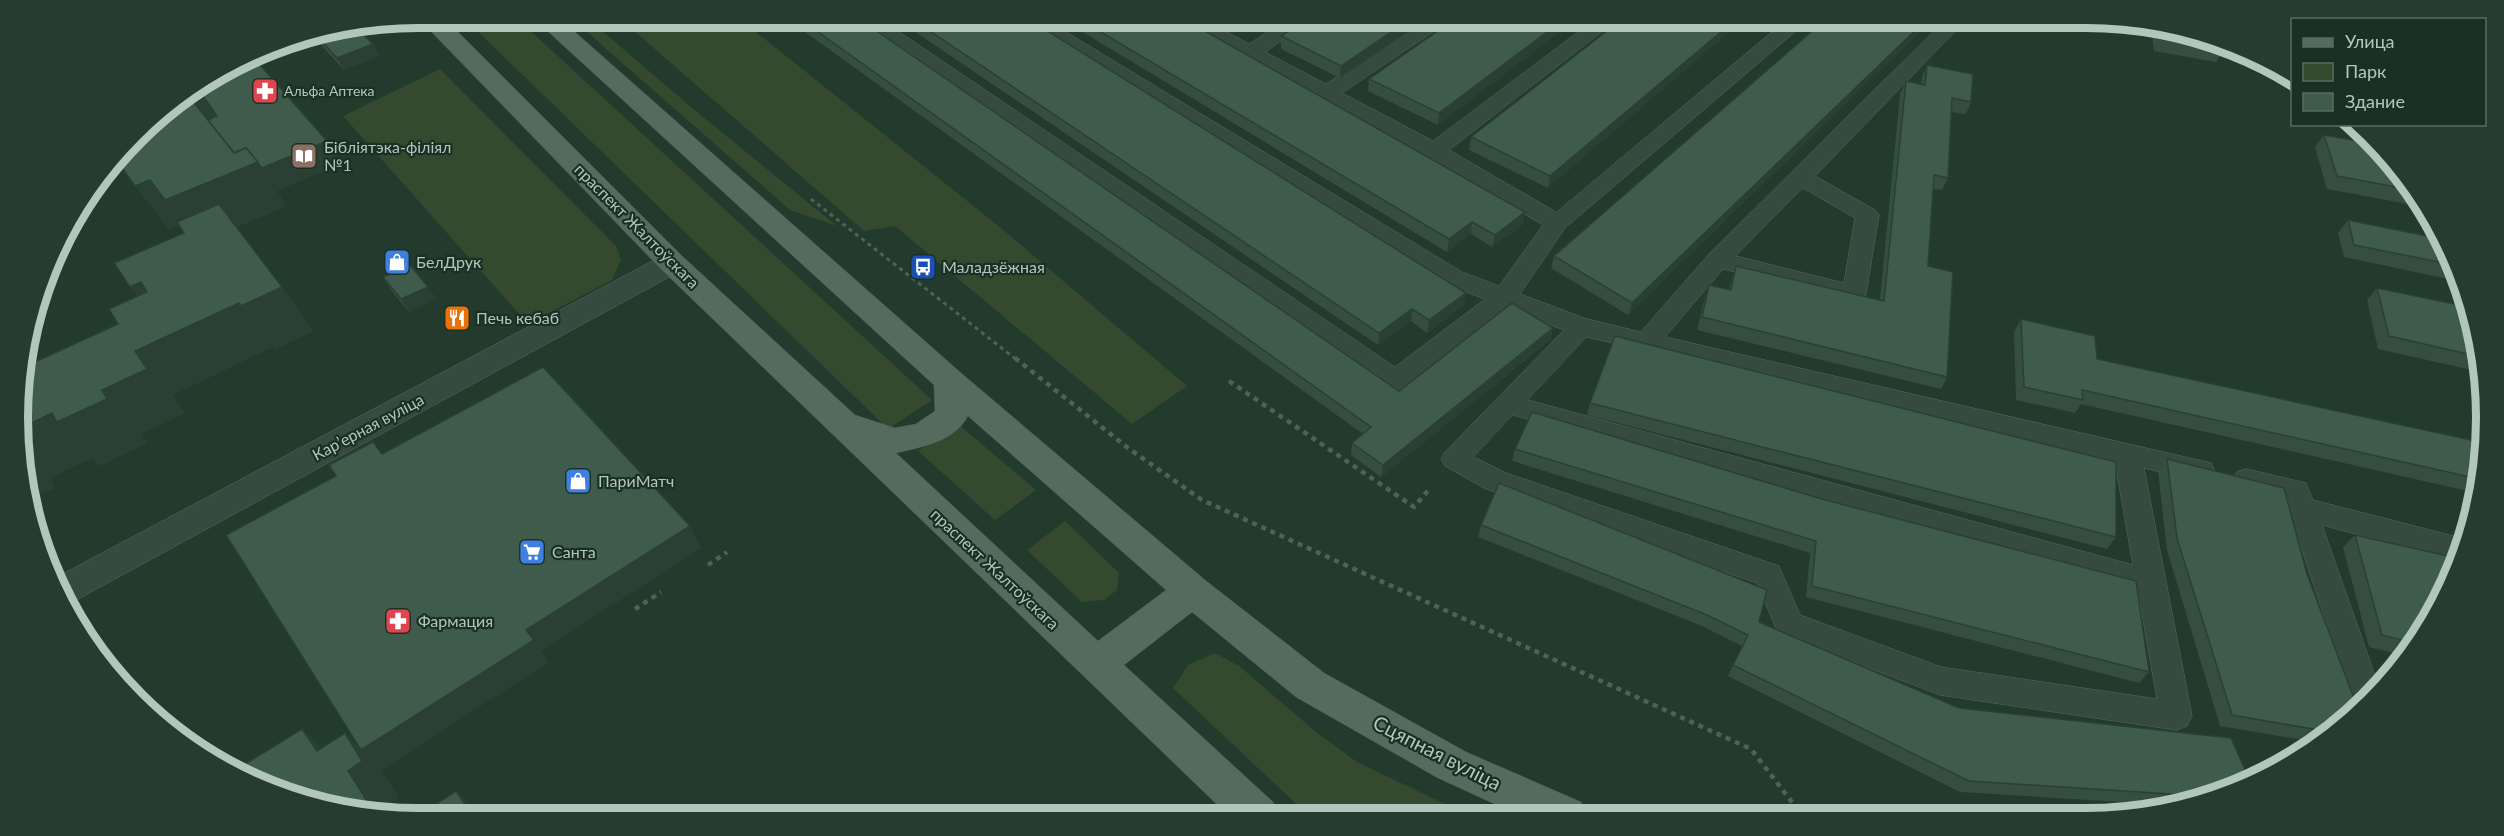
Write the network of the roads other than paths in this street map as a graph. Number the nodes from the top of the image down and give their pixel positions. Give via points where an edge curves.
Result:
1 (440, 28) edge
2 (556, 28) edge
3 (879, 28) edge
4 (1046, 28) edge
5 (1205, 28) edge
6 (1289, 28) edge
7 (1425, 28) edge
8 (1596, 28) edge
9 (1789, 28) edge
10 (1948, 28) edge
11 (1251, 52) junction
12 (1327, 93) junction
13 (1434, 150) junction
14 (1800, 177) junction
15 (1557, 223) junction
16 (1718, 260) junction
17 (672, 263) junction
18 (1504, 298) junction
19 (1582, 327) junction
20 (1646, 343) junction
21 (950, 381) junction
22 (1508, 404) junction
23 (841, 424) junction
24 (2128, 455) junction
25 (2302, 508) junction
26 (2453, 548) edge
27 (2151, 582) junction
28 (68, 588) edge
29 (1192, 591) junction
30 (1097, 664) junction
31 (2364, 690) edge
32 (1250, 808) edge
33 (1548, 808) edge

1 - 17 main road, праспект Жалтоўскага
2 - 21 main road
3 - 18 lane via 1395,380
4 - 18 lane via 1453,278
5 - 11 lane
6 - 11 lane
7 - 12 lane
8 - 13 lane
9 - 15 lane
10 - 14 lane
11 - 12 lane
12 - 13 lane
13 - 15 lane
14 - 16 lane
14 - 16 lane via 1867,215 1854,294
15 - 18 lane
16 - 20 lane
17 - 23 main road, праспект Жалтоўскага
17 - 28 street, Карʼерная вуліца
18 - 19 lane
19 - 20 lane
19 - 22 lane
20 - 24 lane
21 - 23 main road, праспект Жалтоўскага via 952,416 926,434 896,441
21 - 29 main road
22 - 27 lane
22 - 27 lane via 1455,459 1496,481 1768,575 1789,624 1940,681 2176,716
23 - 30 main road, праспект Жалтоўскага
24 - 25 lane via 2296,491
24 - 27 lane
25 - 26 lane
25 - 31 lane
29 - 30 main road
29 - 33 main road, Сцяпная вуліца via 1310,686 1452,765
30 - 32 main road, праспект Жалтоўскага

